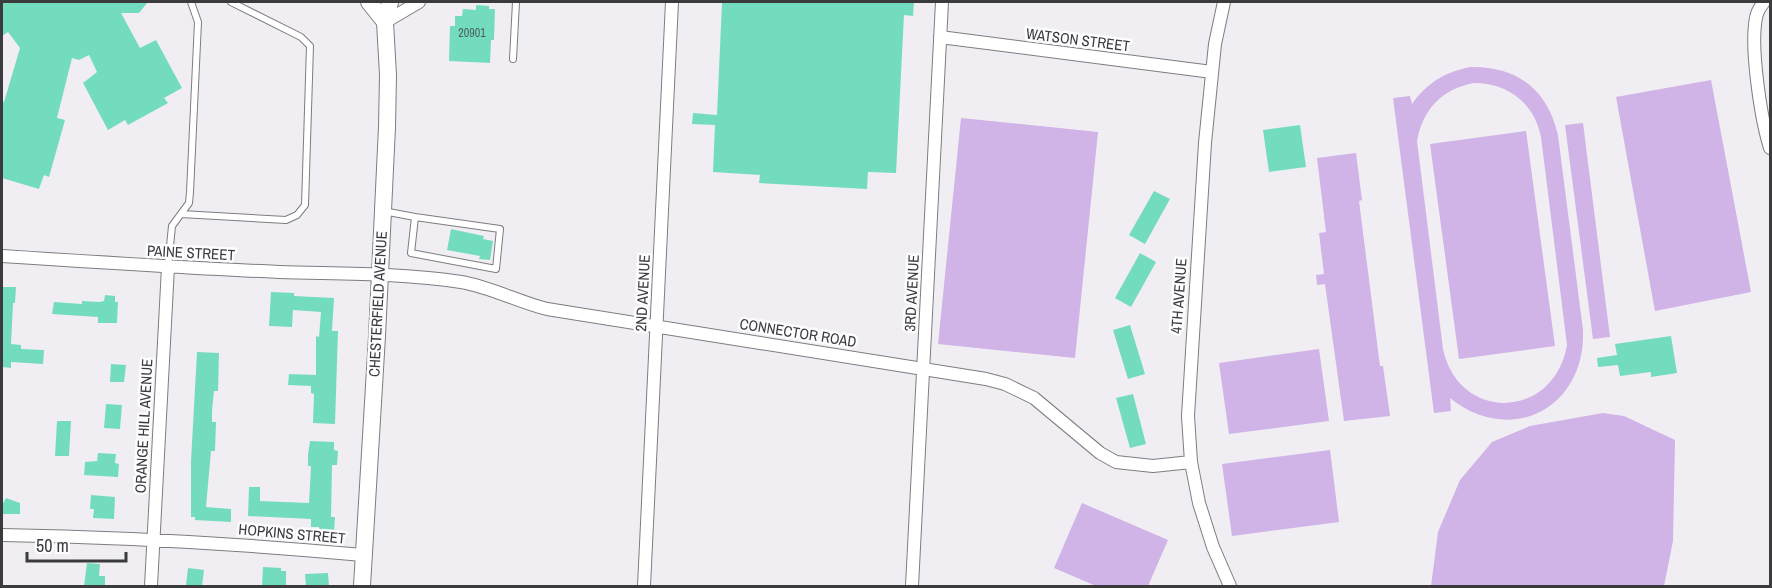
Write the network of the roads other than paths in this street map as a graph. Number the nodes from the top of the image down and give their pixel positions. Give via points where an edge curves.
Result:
1 (231, 2) edge
2 (369, 2) edge
3 (390, 2) edge
4 (418, 2) edge
5 (516, 2) edge
6 (672, 2) edge
7 (942, 2) edge
8 (1224, 2) edge
9 (1764, 2) edge
10 (195, 3) edge
11 (385, 22) junction
12 (940, 37) junction
13 (513, 59) dead end
14 (1212, 72) junction
15 (1770, 148) edge
16 (383, 211) junction
17 (181, 214) junction
18 (415, 217) junction
19 (2, 256) edge
20 (168, 267) junction
21 (380, 276) junction
22 (657, 326) junction
23 (924, 368) junction
24 (1191, 462) junction
25 (2, 536) edge
26 (153, 540) junction
27 (363, 555) junction
28 (151, 586) edge
29 (362, 586) edge
30 (644, 586) edge
31 (912, 586) edge
32 (1230, 586) edge

1 - 17 lane via 301,37 310,46 305,205 286,220
2 - 11 main road
3 - 11 main road, CHESTERFIELD AVENUE
4 - 11 street
5 - 13 lane
6 - 22 street, 2ND AVENUE
7 - 12 street, 3RD AVENUE
8 - 14 street, 4TH AVENUE
9 - 15 street via 1756,20 1756,55
10 - 17 lane via 198,22 190,192 189,203
11 - 16 main road, CHESTERFIELD AVENUE via 388,75
12 - 14 street, WATSON STREET
12 - 23 street, 3RD AVENUE
14 - 24 street, 4TH AVENUE via 1189,384
16 - 18 lane
16 - 21 main road, CHESTERFIELD AVENUE
17 - 20 lane via 172,226
18 - 18 lane via 411,253 496,269 500,229
19 - 20 street, PAINE STREET
20 - 21 street, PAINE STREET
20 - 26 street, ORANGE HILL AVENUE
21 - 22 street, CONNECTOR ROAD via 464,283 530,305
21 - 27 main road, CHESTERFIELD AVENUE
22 - 23 street, CONNECTOR ROAD
22 - 30 street, 2ND AVENUE
23 - 24 street, CONNECTOR ROAD via 986,379 1019,390 1047,407 1116,462 1153,466
23 - 31 street, 3RD AVENUE
24 - 32 street, 4TH AVENUE via 1204,522
25 - 26 street, HOPKINS STREET
26 - 27 street, HOPKINS STREET
26 - 28 street, ORANGE HILL AVENUE
27 - 29 main road, CHESTERFIELD AVENUE

